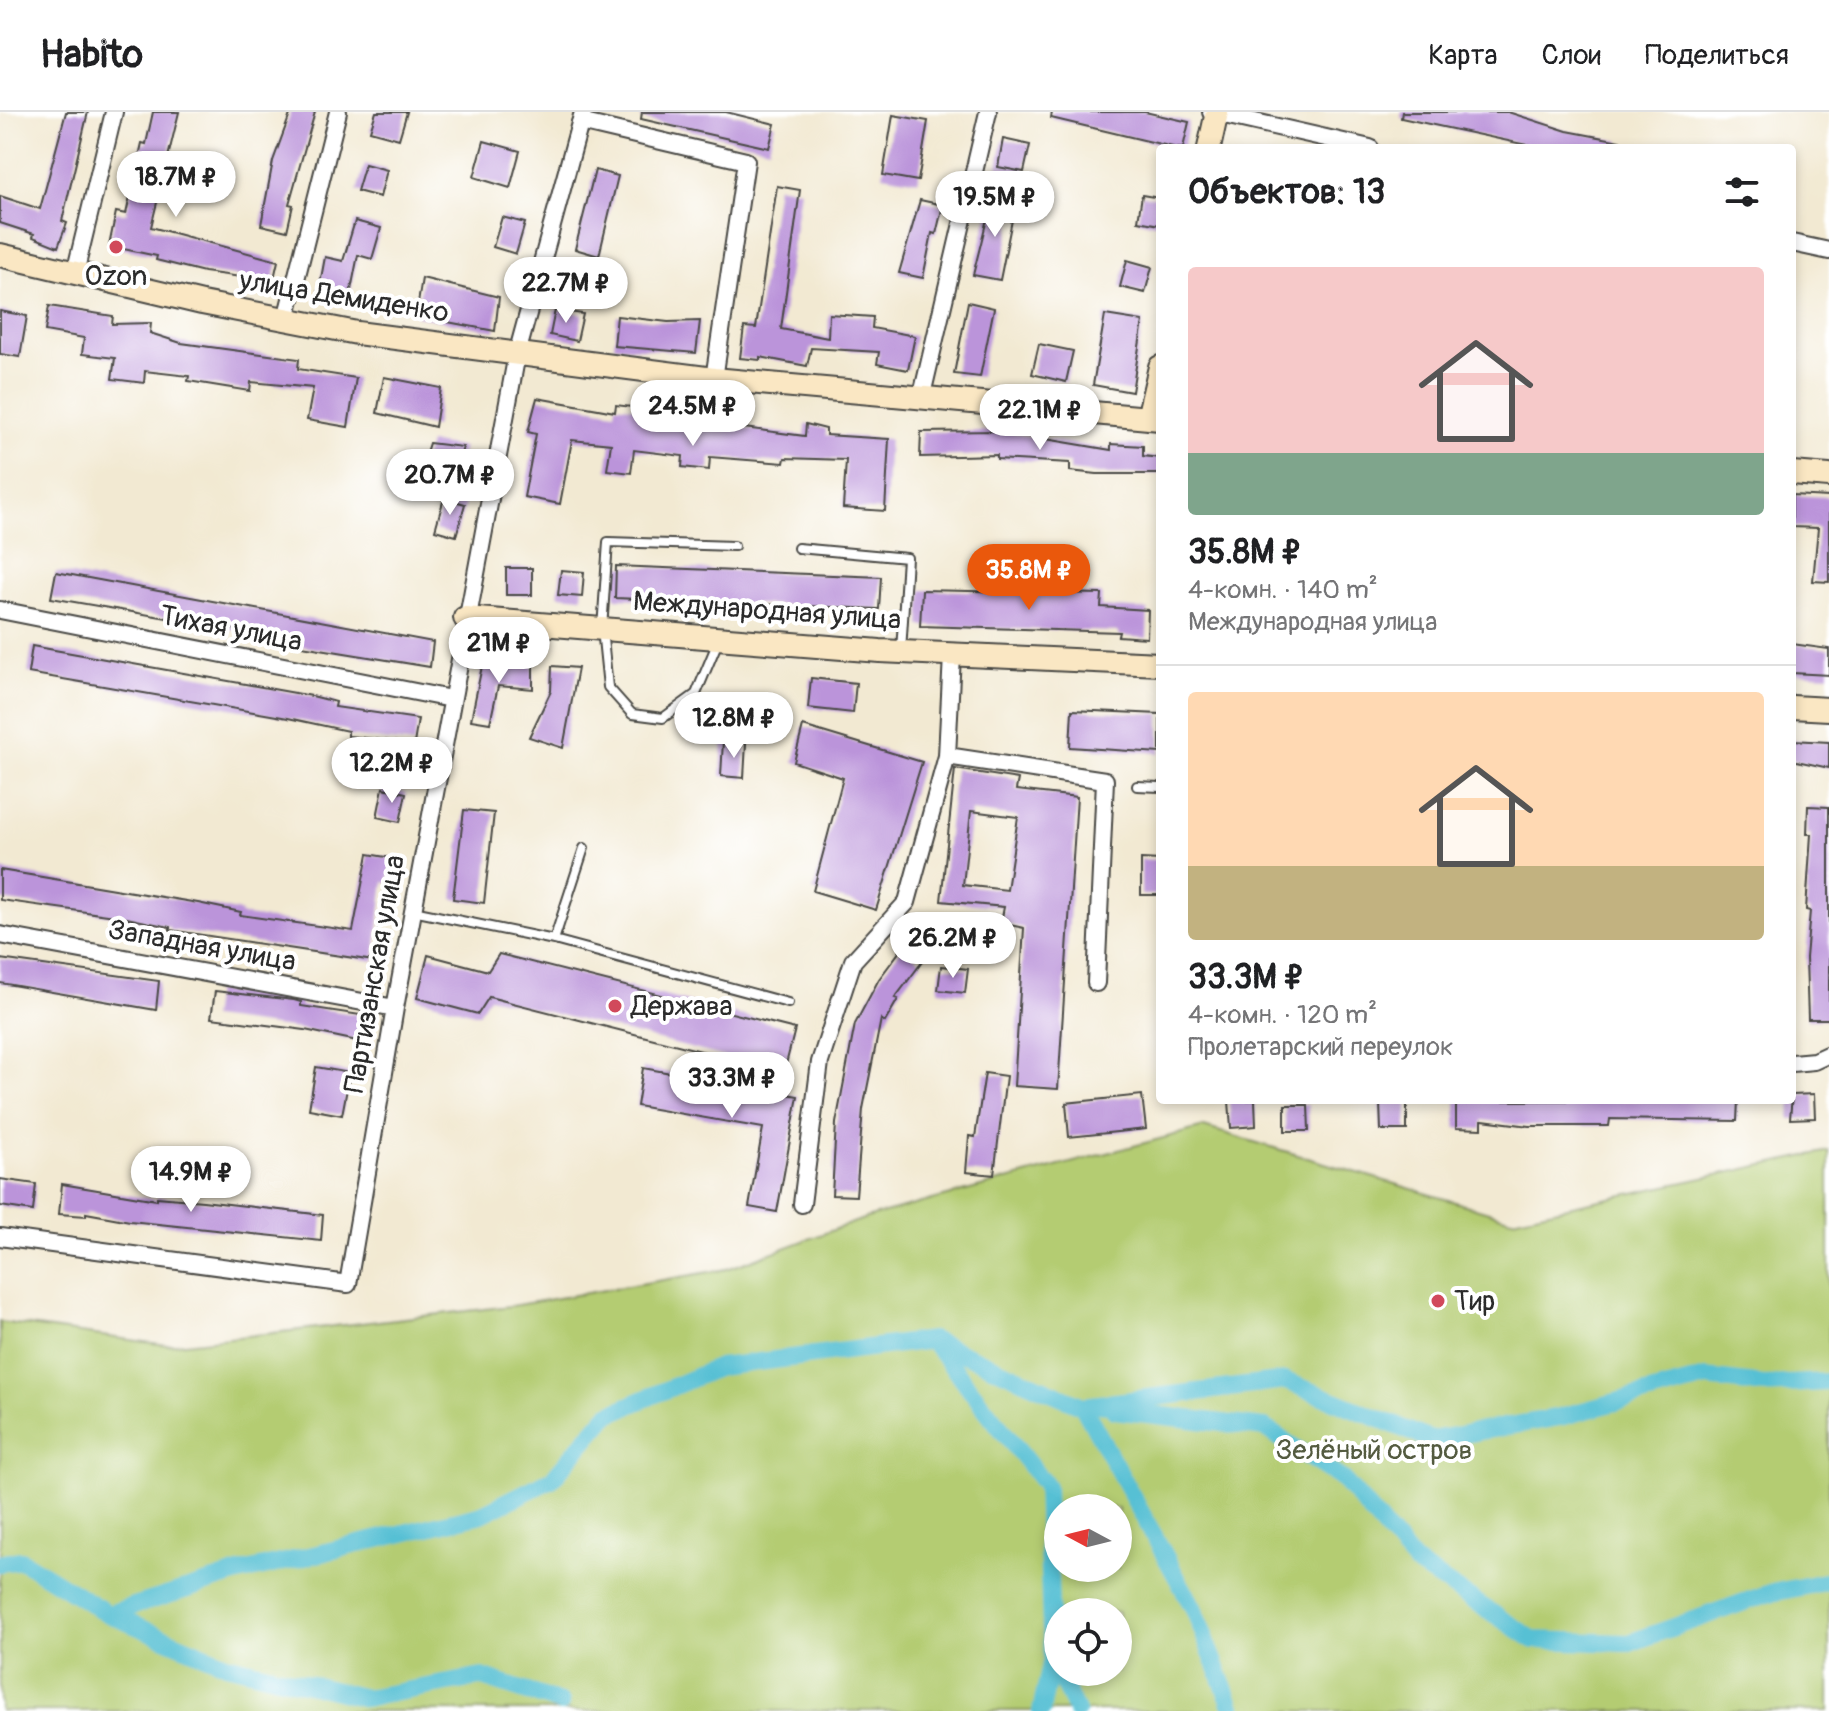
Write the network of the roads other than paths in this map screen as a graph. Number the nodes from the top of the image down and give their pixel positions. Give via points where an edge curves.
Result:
1 (114, 112) edge
2 (338, 112) edge
3 (988, 112) edge
4 (1215, 112) edge
5 (581, 117) edge
6 (1210, 144) edge
7 (1353, 144) edge
8 (1796, 244) edge
9 (1829, 251) edge
10 (0, 255) edge
11 (75, 273) junction
12 (286, 319) junction
13 (517, 354) junction
14 (714, 379) junction
15 (921, 399) junction
16 (1154, 419) edge
17 (1796, 473) edge
18 (1829, 476) edge
19 (734, 546) dead end
20 (798, 548) dead end
21 (0, 610) edge
22 (465, 618) junction
23 (602, 629) junction
24 (720, 638) junction
25 (901, 652) junction
26 (952, 655) junction
27 (1156, 664) edge
28 (451, 699) junction
29 (1796, 707) edge
30 (1829, 709) edge
31 (947, 756) junction
32 (1137, 786) dead end
33 (1156, 787) edge
34 (584, 848) dead end
35 (413, 911) junction
36 (0, 935) edge
37 (554, 940) junction
38 (1096, 983) dead end
39 (788, 1003) dead end
40 (395, 1008) junction
41 (1829, 1054) edge
42 (1796, 1063) edge
43 (802, 1204) dead end
44 (0, 1237) edge

1 - 11 street
2 - 12 street
3 - 15 street
4 - 6 main road
4 - 7 street
5 - 13 street, Партизанская улица
5 - 14 street via 746,161
8 - 9 street
10 - 11 main road, улица Демиденко
11 - 12 main road, улица Демиденко
12 - 13 main road, улица Демиденко
13 - 14 main road, улица Демиденко
13 - 22 street, Партизанская улица
14 - 15 main road, улица Демиденко
15 - 16 main road, улица Демиденко
17 - 18 main road
19 - 23 lane via 608,542
20 - 25 lane via 907,558
21 - 28 street, Тихая улица
22 - 23 main road, Международная улица
22 - 28 street, Партизанская улица
23 - 24 main road, Международная улица
23 - 24 lane via 608,687 632,714 663,718 696,694
24 - 25 main road, Международная улица
25 - 26 main road, Международная улица
26 - 27 main road, Международная улица
26 - 31 street
28 - 35 street, Партизанская улица
29 - 30 main road
31 - 38 street via 1105,780
31 - 43 street via 907,902 853,961 820,1062
32 - 33 lane
34 - 37 lane
35 - 37 lane
35 - 40 street, Партизанская улица
36 - 40 street, Западная улица
37 - 39 lane
40 - 44 street, Партизанская улица via 348,1284
41 - 42 street

